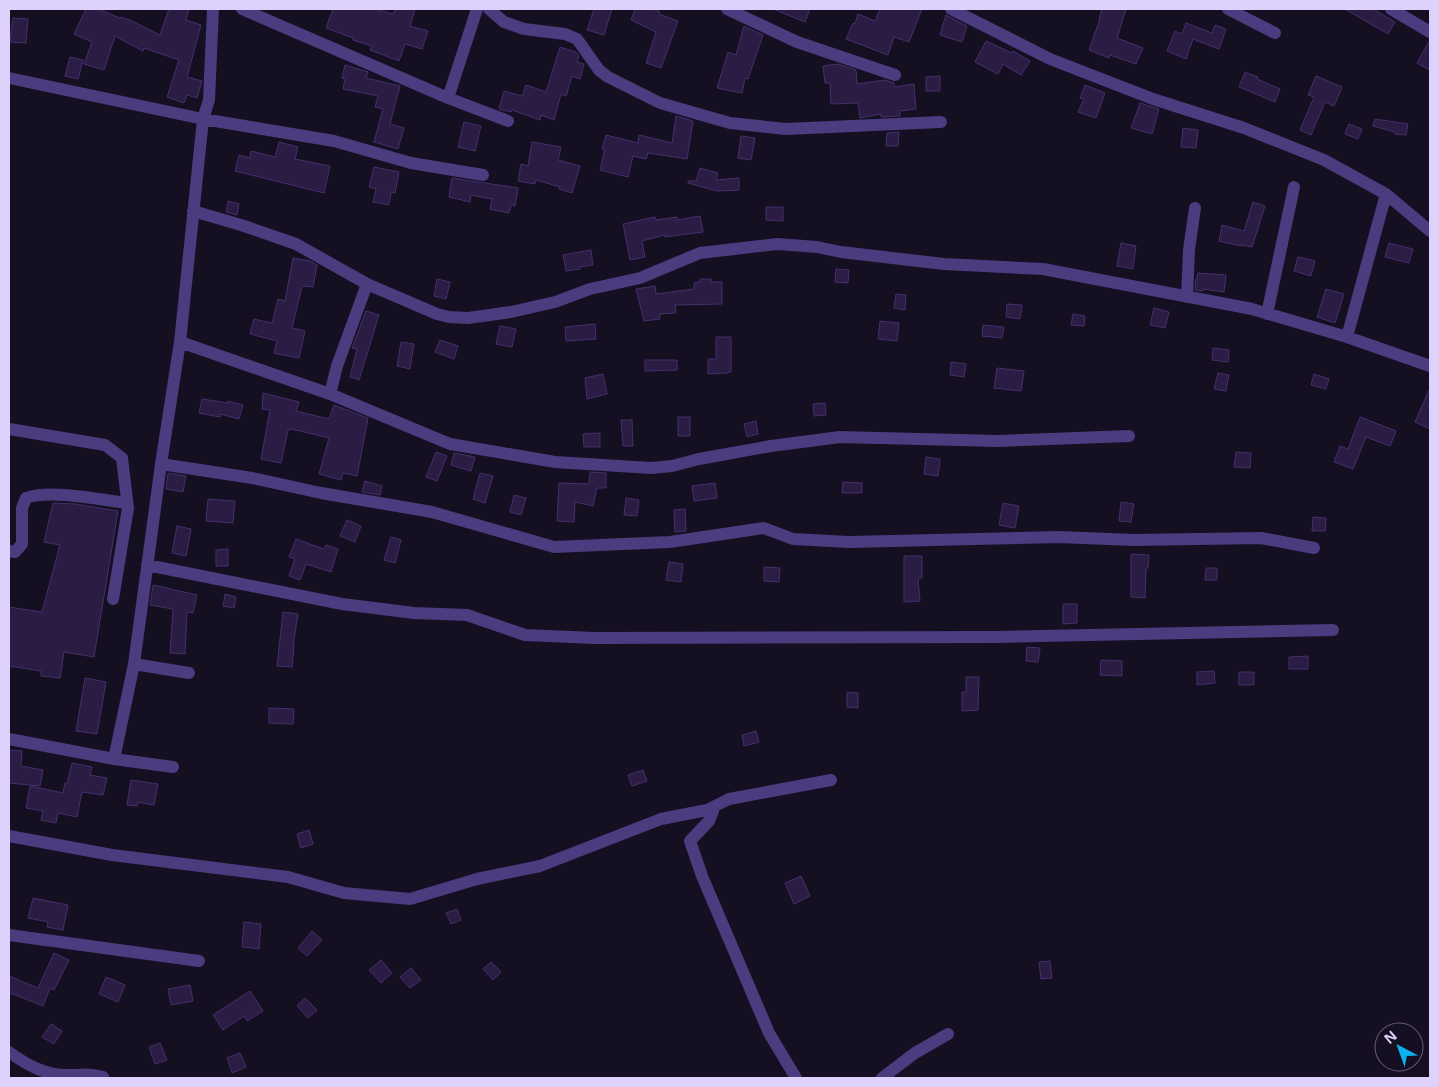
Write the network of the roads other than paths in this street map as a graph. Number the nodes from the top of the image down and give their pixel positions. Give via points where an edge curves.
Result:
1 (213, 9) edge
2 (242, 9) edge
3 (477, 9) edge
4 (489, 9) edge
5 (727, 9) edge
6 (951, 9) edge
7 (1228, 9) edge
8 (1391, 9) edge
9 (1430, 32) edge
10 (1275, 33) dead end
11 (895, 75) dead end
12 (9, 78) edge
13 (448, 98) junction
14 (203, 118) junction
15 (508, 121) dead end
16 (941, 122) dead end
17 (483, 175) dead end
18 (1294, 187) dead end
19 (1386, 194) junction
20 (1195, 208) dead end
21 (193, 211) junction
22 (1430, 231) edge
23 (367, 284) junction
24 (1187, 297) junction
25 (1267, 314) junction
26 (1347, 336) junction
27 (180, 342) junction
28 (1430, 366) edge
29 (330, 394) junction
30 (9, 429) edge
31 (1130, 436) dead end
32 (161, 464) junction
33 (127, 503) junction
34 (1314, 548) dead end
35 (9, 550) edge
36 (147, 565) junction
37 (113, 600) dead end
38 (1333, 630) dead end
39 (134, 664) junction
40 (189, 674) dead end
41 (9, 739) edge
42 (114, 759) junction
43 (173, 767) dead end
44 (831, 780) dead end
45 (715, 806) junction
46 (9, 836) edge
47 (9, 935) edge
48 (199, 962) dead end
49 (948, 1034) dead end
50 (9, 1052) edge
51 (102, 1077) edge
52 (796, 1078) edge
53 (882, 1078) edge

1 - 14 street via 209,100
2 - 13 street
3 - 13 street
4 - 16 street via 504,22 524,29 576,38 599,70 608,77 660,103 730,123 786,129
5 - 11 street via 797,42
6 - 19 street via 1050,59 1324,160
7 - 10 street
8 - 9 street
12 - 14 street
13 - 15 street
14 - 17 street via 334,141 411,163
14 - 21 street
18 - 25 street
19 - 22 street
19 - 26 street
20 - 24 street
21 - 23 street via 296,244
21 - 27 street
23 - 24 street via 437,314 468,318 555,302 590,289 640,278 700,253 777,244 944,264 1043,269
23 - 29 street
24 - 25 street
25 - 26 street
26 - 28 street
27 - 29 street
27 - 32 street
29 - 31 street via 450,444 555,462 651,468 840,437 998,441
30 - 33 street via 105,445 122,458
32 - 34 street via 432,512 554,547 670,542 764,528 793,539 849,542 1058,537 1134,540 1261,538
32 - 36 street
33 - 35 street via 61,495 26,498 22,508 22,544 15,552
33 - 37 street
36 - 38 street via 342,604 414,613 467,615 526,635 997,637
36 - 39 street
39 - 40 street
39 - 42 street
41 - 42 street
42 - 43 street
44 - 45 street via 729,799
45 - 46 street via 661,820 540,866 477,879 410,899 344,893 288,877 112,854
45 - 52 street via 710,822 690,841 769,1033
47 - 48 street
49 - 53 street
50 - 51 street via 39,1070

